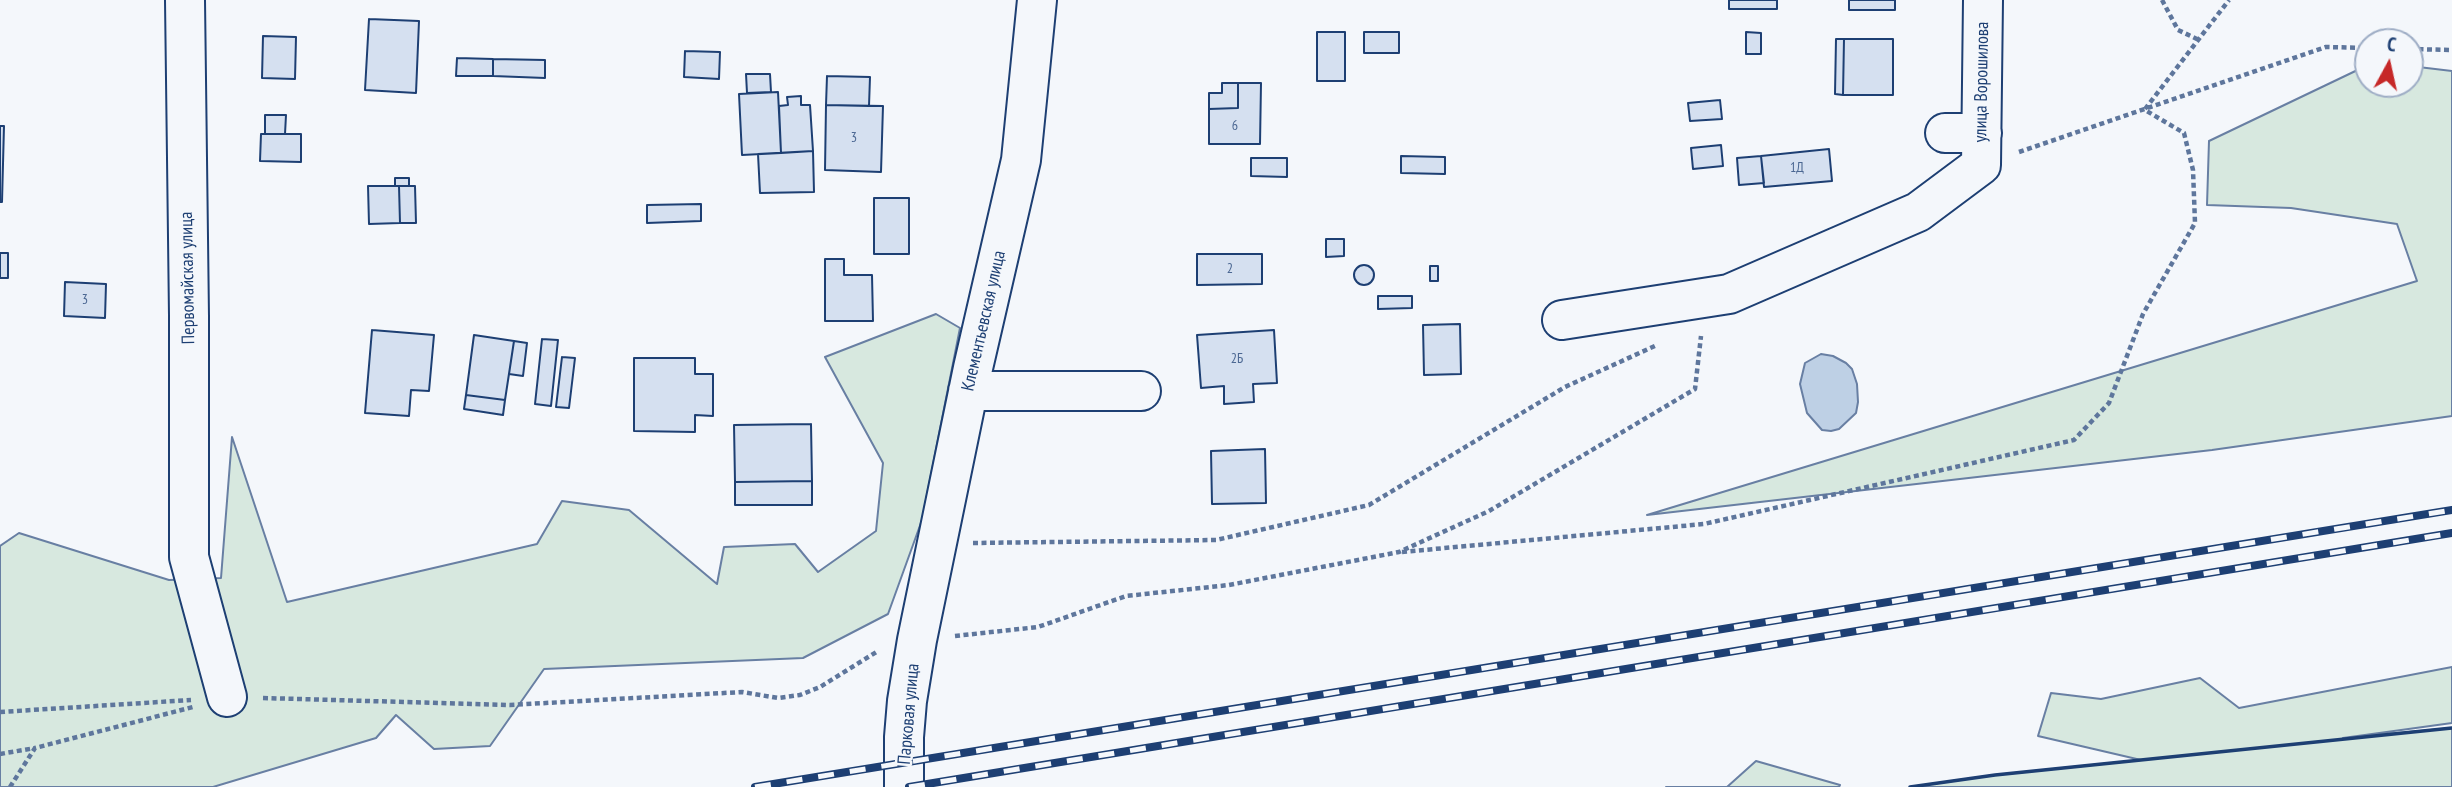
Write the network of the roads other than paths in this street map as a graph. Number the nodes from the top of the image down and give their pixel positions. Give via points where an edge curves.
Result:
1 (185, 0) edge
2 (1037, 0) edge
3 (1983, 0) edge
4 (1562, 320) dead end
5 (968, 391) junction
6 (1141, 391) dead end
7 (917, 640) joint
8 (227, 697) road end
9 (904, 787) edge

1 - 8 street, Первомайская улица via 189,556
2 - 5 street, Клементьевская улица via 1021,160
3 - 4 street, улица Ворошилова via 1969,143 1918,212 1729,294
5 - 6 street
5 - 7 street, Клементьевская улица
7 - 9 street, Парковая улица via 906,713

